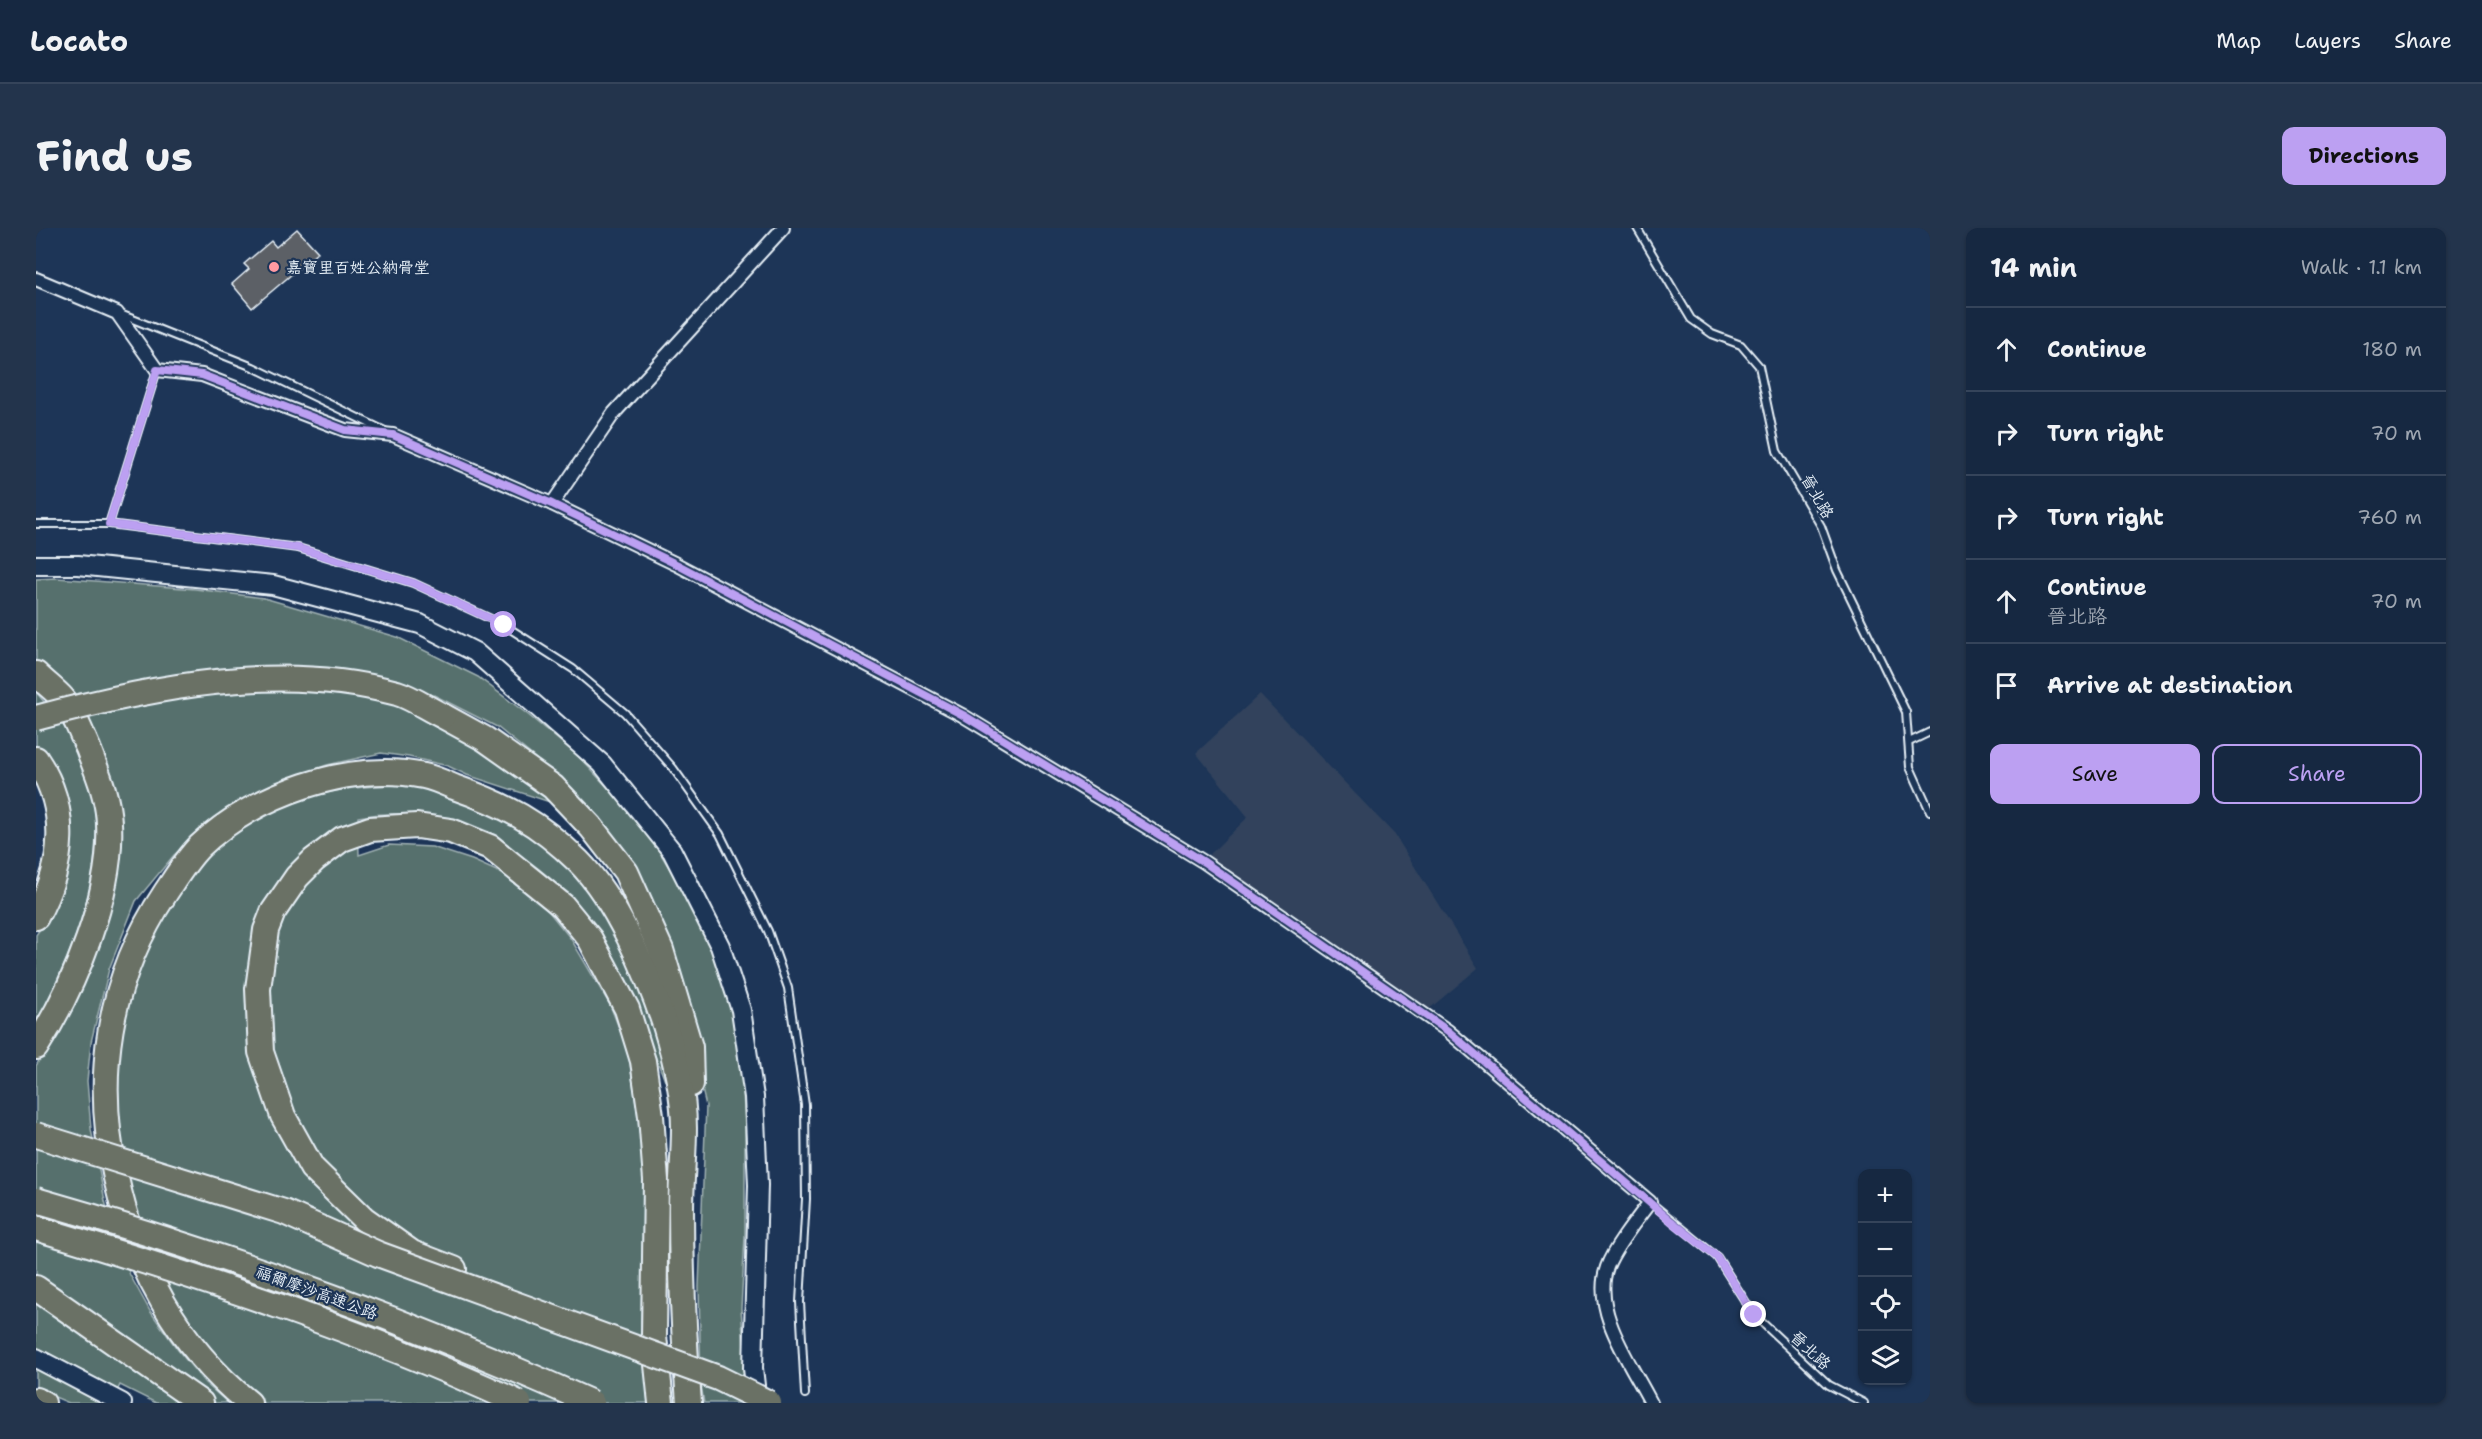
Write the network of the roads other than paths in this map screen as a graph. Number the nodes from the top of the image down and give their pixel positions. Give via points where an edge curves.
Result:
1 (783, 228) edge
2 (1637, 228) edge
3 (36, 279) edge
4 (117, 313) junction
5 (157, 370) junction
6 (393, 435) junction
7 (552, 504) junction
8 (36, 524) edge
9 (109, 524) junction
10 (36, 565) edge
11 (36, 674) edge
12 (36, 718) edge
13 (1930, 732) edge
14 (1909, 742) junction
15 (36, 759) edge
16 (1930, 811) edge
17 (36, 917) edge
18 (36, 1047) edge
19 (36, 1135) edge
20 (36, 1200) edge
21 (1650, 1202) junction
22 (36, 1228) edge
23 (36, 1288) edge
24 (683, 1302) junction
25 (582, 1329) junction
26 (36, 1358) edge
27 (805, 1394) dead end
28 (36, 1400) edge
29 (43, 1403) edge
30 (122, 1403) edge
31 (201, 1403) edge
32 (249, 1403) edge
33 (519, 1403) edge
34 (592, 1403) edge
35 (661, 1403) edge
36 (689, 1403) edge
37 (757, 1403) edge
38 (769, 1403) edge
39 (1652, 1403) edge
40 (1864, 1403) edge

1 - 7 street via 614,413
2 - 14 lane, 晉北路 via 1691,320 1740,345 1759,366 1777,451 1821,526 1837,570 1888,671 1906,712
3 - 4 street
4 - 5 street
4 - 6 lane via 253,367
5 - 6 street via 202,375 345,430
5 - 9 lane
6 - 7 street
7 - 21 street via 901,681 1204,862 1448,1031
8 - 9 lane
9 - 27 lane via 298,548 413,583 504,625 573,669 625,713 673,768 720,834 768,931 788,988 805,1105 807,1199 801,1302
10 - 37 street via 78,565 273,585 420,624 475,652 602,764 672,851 720,946 741,1010 754,1097 758,1185 753,1368
11 - 18 highway via 64,700 81,733 100,779 109,823 96,916 79,963
12 - 24 highway, bridge via 212,682 320,678 400,694 485,739 553,787 626,872 661,950 690,1047 695,1177
13 - 14 lane
14 - 16 lane, 晉北路 via 1910,767
15 - 17 highway via 55,795 62,830 51,884
19 - 25 highway, bridge via 284,1212 378,1254
20 - 34 highway, 福爾摩沙高速公路, bridge via 126,1226 336,1298
21 - 39 street via 1607,1265 1602,1288 1607,1317
21 - 40 lane, 晉北路 via 1717,1257 1754,1315 1829,1385
22 - 33 highway, 福爾摩沙高速公路, bridge via 326,1324
23 - 31 highway
24 - 32 highway via 684,1125 677,1068 644,969 613,911 580,864 530,820 496,801 424,776 348,775 302,785 264,802 199,847 140,933 120,986 107,1040 106,1112 124,1217 152,1286 178,1326 202,1360
24 - 36 highway
25 - 35 highway, bridge via 473,1276 412,1254 364,1219 312,1168 283,1116 261,1052 258,989 266,930 273,912 297,877 342,839 370,829 451,831 490,847 563,906 590,939 627,1009 643,1061 656,1180 654,1336
25 - 38 highway, bridge via 718,1378
26 - 30 street
28 - 29 highway

